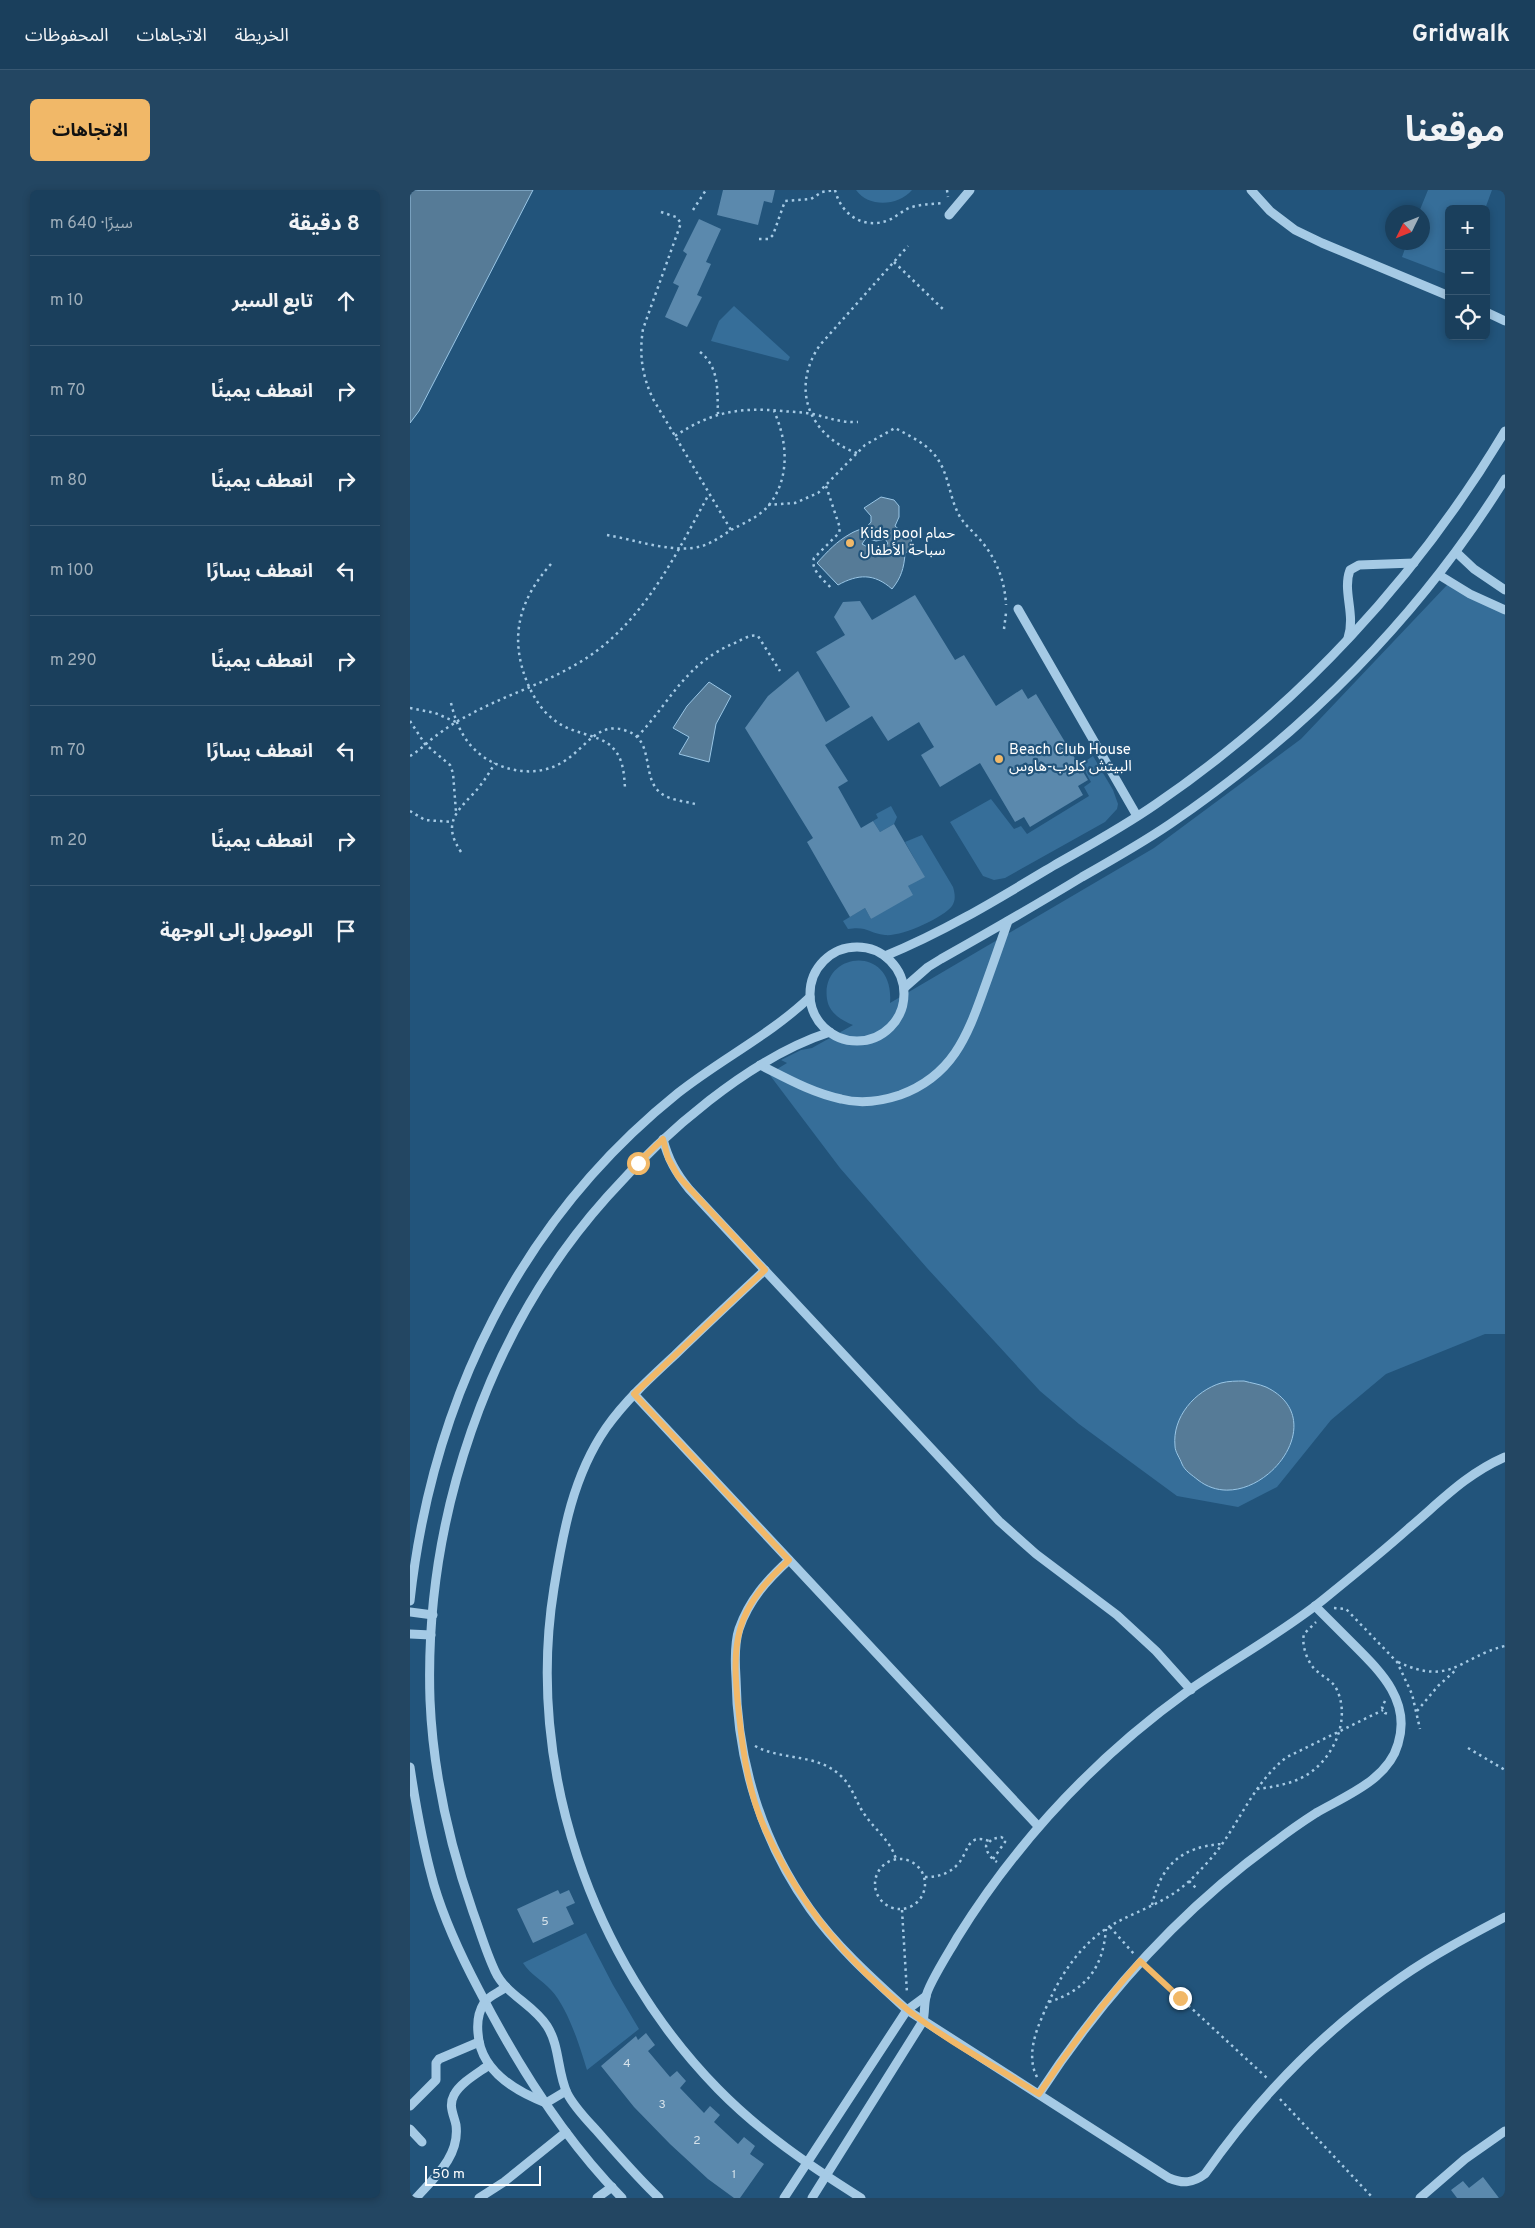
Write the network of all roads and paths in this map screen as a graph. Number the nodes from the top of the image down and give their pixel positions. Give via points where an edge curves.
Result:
1 (706, 190) edge
2 (834, 190) edge
3 (947, 190) edge
4 (970, 190) edge
5 (1251, 190) edge
6 (694, 210) dead end
7 (661, 212) dead end
8 (949, 215) dead end
9 (759, 239) dead end
10 (908, 246) dead end
11 (894, 262) junction
12 (1447, 295) edge
13 (945, 311) dead end
14 (1490, 314) edge
15 (1505, 321) edge
16 (700, 352) dead end
17 (774, 410) junction
18 (718, 414) junction
19 (812, 414) junction
20 (858, 422) dead end
21 (1505, 431) edge
22 (675, 436) junction
23 (857, 453) junction
24 (1505, 479) edge
25 (826, 486) junction
26 (709, 494) junction
27 (768, 505) junction
28 (731, 530) junction
29 (607, 534) dead end
30 (679, 549) junction
31 (1456, 552) junction
32 (1414, 563) junction
33 (551, 564) dead end
34 (1439, 575) junction
35 (832, 589) dead end
36 (1505, 590) edge
37 (1018, 609) dead end
38 (1505, 610) edge
39 (1004, 629) dead end
40 (1346, 641) junction
41 (780, 671) dead end
42 (529, 687) junction
43 (451, 703) dead end
44 (410, 708) edge
45 (410, 722) edge
46 (456, 722) junction
47 (637, 737) junction
48 (591, 738) junction
49 (425, 744) junction
50 (410, 756) edge
51 (495, 763) junction
52 (625, 788) dead end
53 (694, 804) dead end
54 (410, 811) edge
55 (456, 812) junction
56 (1137, 816) junction
57 (452, 822) junction
58 (462, 852) dead end
59 (1008, 921) junction
60 (885, 956) junction
61 (904, 988) junction
62 (810, 997) junction
63 (830, 1032) junction
64 (760, 1065) junction
65 (663, 1139) junction
66 (765, 1270) junction
67 (634, 1394) junction
68 (1505, 1457) edge
69 (789, 1560) junction
70 (410, 1601) edge
71 (1315, 1606) junction
72 (410, 1612) edge
73 (433, 1615) junction
74 (1324, 1615) junction
75 (410, 1634) edge
76 (431, 1635) junction
77 (1505, 1646) edge
78 (1397, 1662) junction
79 (1459, 1667) junction
80 (1191, 1690) junction
81 (1383, 1710) dead end
82 (1417, 1712) junction
83 (1420, 1728) dead end
84 (1339, 1732) junction
85 (741, 1736) junction
86 (1468, 1748) dead end
87 (410, 1767) edge
88 (1505, 1770) edge
89 (1257, 1789) junction
90 (1038, 1826) junction
91 (989, 1841) junction
92 (1222, 1844) junction
93 (896, 1859) junction
94 (993, 1859) junction
95 (1004, 1868) junction
96 (925, 1878) junction
97 (1152, 1905) junction
98 (902, 1910) junction
99 (1505, 1918) edge
100 (1110, 1927) junction
101 (1106, 1929) junction
102 (1140, 1961) junction
103 (506, 1987) junction
104 (926, 1996) junction
105 (485, 2002) junction
106 (1049, 2002) junction
107 (907, 2010) junction
108 (923, 2021) junction
109 (478, 2042) junction
110 (489, 2064) junction
111 (1045, 2084) junction
112 (1274, 2088) junction
113 (566, 2090) junction
114 (1039, 2094) junction
115 (546, 2104) junction
116 (410, 2106) edge
117 (410, 2129) edge
118 (1505, 2131) edge
119 (566, 2132) junction
120 (422, 2142) dead end
121 (806, 2163) junction
122 (826, 2176) junction
123 (612, 2188) junction
124 (416, 2198) edge
125 (479, 2198) edge
126 (597, 2198) edge
127 (622, 2198) edge
128 (659, 2198) edge
129 (784, 2198) edge
130 (812, 2198) edge
131 (861, 2198) edge
132 (1373, 2198) edge
133 (1420, 2198) edge

1 - 6 path
2 - 3 path via 845,212 868,224 880,223 921,205 945,203
2 - 9 path via 822,192 811,199 785,201 773,235 769,239
4 - 8 street
5 - 12 street via 1270,211 1295,230
7 - 22 path via 676,217 680,223 643,329 641,365 646,382
10 - 11 path
11 - 13 path
11 - 19 path via 812,357 806,371 805,386
14 - 15 street
16 - 18 path via 715,371
17 - 18 path
17 - 19 path
17 - 27 path via 782,429 784,468
18 - 22 path
19 - 20 path via 846,423
19 - 23 path via 830,439
21 - 32 street
22 - 26 path
23 - 25 path
23 - 39 path via 874,438 895,428 933,453 948,478 960,517 988,550 1001,574 1007,611
24 - 31 street
25 - 27 path via 807,499
25 - 35 path via 840,528 813,563
26 - 28 path
26 - 30 path
27 - 28 path
28 - 30 path via 709,544
29 - 30 path
30 - 42 path via 645,603 603,647 577,664
31 - 34 street
31 - 36 street
32 - 40 street
32 - 40 street via 1359,565 1350,570 1351,623
33 - 42 path via 528,594 521,612 518,650
34 - 38 street
34 - 59 street via 1334,691 1236,776 1150,837
37 - 56 street
40 - 56 street via 1256,728 1190,780
41 - 47 path via 758,636 734,643 717,651 688,674
42 - 46 path
42 - 48 path via 553,720
43 - 46 path
44 - 46 path
45 - 49 path
46 - 49 path
46 - 51 path via 471,747
47 - 48 path via 629,731 614,728
47 - 53 path via 646,752 655,789 663,796
48 - 51 path via 577,752 553,767 538,771 523,772
48 - 52 path via 606,742 618,754 623,764
49 - 50 path
49 - 55 path via 450,764 454,773
51 - 55 path via 481,785
54 - 57 path via 425,820
55 - 57 path
56 - 60 street via 961,920
57 - 58 path via 452,834
59 - 61 street via 928,967
59 - 64 street via 964,1042 933,1078 913,1090 890,1098 843,1100
60 - 61 street via 897,970
60 - 62 street via 863,947 839,950 828,956 814,974
61 - 63 street via 904,1000 895,1022 876,1037 852,1041
62 - 63 street via 813,1011
62 - 70 street via 782,1022 712,1068 647,1120 608,1157 540,1240 486,1333 438,1450 423,1512
63 - 64 street via 796,1044
64 - 65 street
65 - 66 street via 668,1158 678,1176
65 - 73 street via 626,1175 561,1255 509,1344 483,1400 463,1458 447,1518
66 - 67 street
66 - 80 street via 999,1521 1036,1554 1117,1615
67 - 69 street
67 - 121 street via 605,1429 583,1470 568,1512 559,1556 551,1606 549,1707 554,1758 564,1808 595,1904 646,2000 718,2089 760,2128
68 - 71 street via 1457,1485
69 - 85 street via 766,1580 749,1604 738,1631 735,1659
69 - 90 street
71 - 74 street
71 - 80 street
72 - 73 street
73 - 76 street
74 - 78 path via 1334,1608 1346,1609
74 - 84 path via 1303,1638 1313,1667 1330,1680 1338,1692 1343,1712
74 - 102 street via 1378,1670 1395,1694 1400,1729 1393,1757 1368,1782 1313,1815 1240,1868 1205,1897
75 - 76 street
76 - 103 street via 430,1700 445,1818 460,1876 480,1932 495,1971
77 - 79 path via 1476,1656
78 - 79 path via 1426,1672
78 - 82 path
79 - 82 path
80 - 90 street via 1110,1753
81 - 84 path
82 - 83 path
84 - 89 path via 1287,1757 1275,1766
84 - 89 path via 1329,1754 1313,1771 1288,1783
85 - 93 path via 762,1750 817,1761 842,1776 863,1813 888,1840
85 - 107 street via 764,1828 810,1909 839,1944
86 - 88 path
87 - 105 street via 419,1826 435,1887 456,1946
89 - 92 path
90 - 95 street
91 - 94 path via 987,1851
91 - 94 path via 996,1837 1006,1840
91 - 96 path via 970,1843 951,1870
92 - 97 path via 1189,1881
92 - 97 path via 1188,1851 1174,1861 1163,1874
93 - 96 path via 911,1861 922,1870
93 - 98 path via 884,1865 876,1876 875,1884 878,1897 883,1902
94 - 95 path
95 - 104 street via 949,1951
96 - 98 path via 921,1899
97 - 100 path
98 - 107 path
99 - 112 street via 1447,1948 1355,2011
100 - 101 path
100 - 102 path
101 - 106 path via 1078,1954
101 - 106 path via 1095,1970 1075,1990
102 - 111 street via 1093,2017
102 - 112 path
103 - 105 street
103 - 113 street via 535,2010 548,2028
104 - 107 street
104 - 108 street
105 - 109 street via 478,2027
105 - 115 street
106 - 111 path via 1036,2034 1031,2059 1038,2078
107 - 108 street
107 - 121 street
108 - 114 street
108 - 122 street
109 - 110 street
109 - 116 street via 439,2058 436,2080
110 - 115 street via 514,2088
110 - 124 street via 454,2095 451,2104 451,2115 456,2124 453,2152 446,2165
111 - 114 street
112 - 114 street via 1239,2127 1205,2174 1188,2183 1169,2178
112 - 132 path
113 - 115 street
113 - 128 street via 578,2109
115 - 119 street
117 - 120 street
118 - 133 street via 1465,2159
119 - 123 street
119 - 125 street
121 - 122 street
121 - 129 street
122 - 130 street
122 - 131 street
123 - 126 street
123 - 127 street

